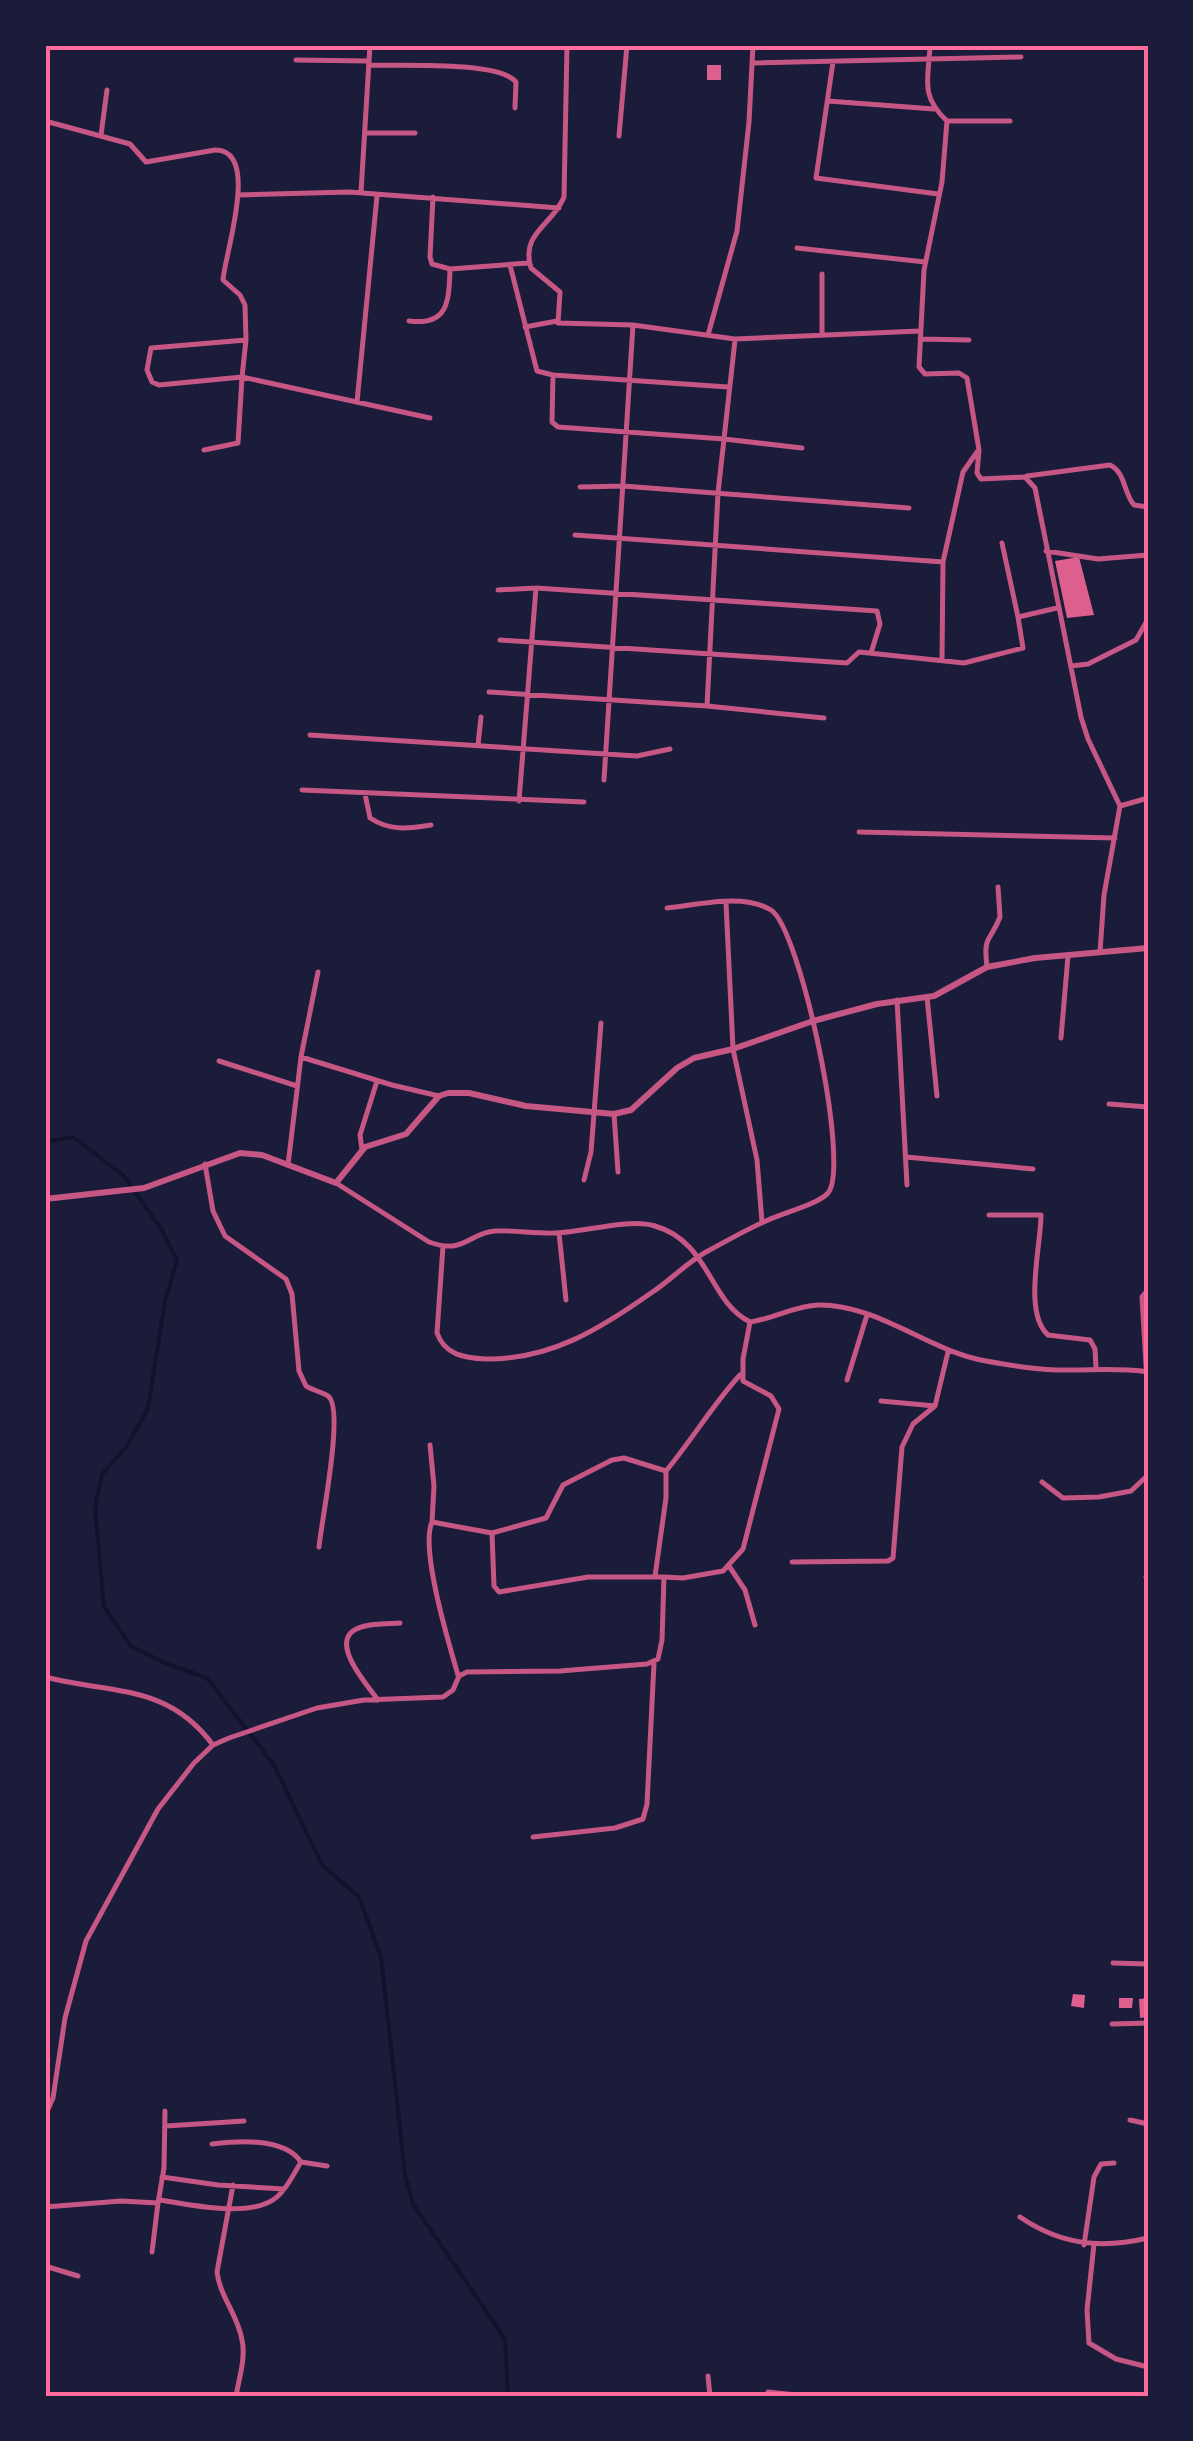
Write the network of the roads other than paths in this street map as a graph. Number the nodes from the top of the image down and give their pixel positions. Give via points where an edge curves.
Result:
1 (370, 45) edge
2 (567, 45) edge
3 (627, 45) edge
4 (753, 45) edge
5 (930, 45) edge
6 (1021, 56) dead end
7 (928, 59) junction
8 (296, 60) dead end
9 (833, 62) junction
10 (369, 63) junction
11 (753, 63) junction
12 (107, 90) dead end
13 (828, 101) junction
14 (516, 108) dead end
15 (934, 109) junction
16 (45, 121) edge
17 (947, 121) junction
18 (1010, 121) dead end
19 (366, 133) junction
20 (415, 133) dead end
21 (101, 135) junction
22 (619, 136) dead end
23 (361, 192) junction
24 (939, 194) junction
25 (238, 195) junction
26 (378, 196) junction
27 (433, 197) junction
28 (559, 208) junction
29 (797, 248) dead end
30 (925, 262) junction
31 (528, 264) junction
32 (510, 265) junction
33 (450, 269) junction
34 (822, 274) dead end
35 (557, 320) junction
36 (409, 321) dead end
37 (633, 325) junction
38 (525, 327) junction
39 (920, 331) junction
40 (822, 333) junction
41 (708, 335) junction
42 (735, 338) junction
43 (920, 339) junction
44 (246, 340) junction
45 (969, 340) dead end
46 (554, 375) junction
47 (242, 376) junction
48 (628, 380) junction
49 (728, 387) junction
50 (357, 402) junction
51 (430, 418) dead end
52 (625, 431) junction
53 (724, 438) junction
54 (802, 448) dead end
55 (204, 450) dead end
56 (978, 450) junction
57 (1026, 476) junction
58 (623, 486) junction
59 (580, 487) dead end
60 (718, 493) junction
61 (1148, 507) edge
62 (909, 508) dead end
63 (574, 535) dead end
64 (619, 539) junction
65 (1002, 543) dead end
66 (717, 544) junction
67 (1046, 551) junction
68 (1148, 554) edge
69 (943, 562) junction
70 (536, 588) junction
71 (498, 590) dead end
72 (614, 593) junction
73 (714, 599) junction
74 (1058, 608) junction
75 (1018, 617) junction
76 (1148, 619) edge
77 (500, 640) dead end
78 (534, 642) junction
79 (611, 648) junction
80 (709, 652) junction
81 (871, 653) junction
82 (942, 660) junction
83 (1071, 666) junction
84 (489, 692) dead end
85 (527, 695) junction
86 (609, 699) junction
87 (707, 706) junction
88 (481, 717) dead end
89 (824, 718) dead end
90 (310, 735) dead end
91 (478, 745) junction
92 (522, 748) junction
93 (670, 748) dead end
94 (607, 752) junction
95 (604, 780) dead end
96 (302, 790) dead end
97 (366, 794) junction
98 (1148, 798) edge
99 (519, 801) junction
100 (584, 802) dead end
101 (1120, 806) junction
102 (431, 825) dead end
103 (859, 832) dead end
104 (1115, 838) junction
105 (998, 887) dead end
106 (726, 903) junction
107 (666, 908) dead end
108 (1148, 948) edge
109 (1100, 952) junction
110 (1068, 955) junction
111 (987, 967) junction
112 (318, 972) dead end
113 (927, 997) junction
114 (897, 1000) junction
115 (813, 1021) junction
116 (601, 1023) dead end
117 (1061, 1038) dead end
118 (733, 1049) junction
119 (301, 1057) junction
120 (220, 1061) dead end
121 (377, 1081) junction
122 (297, 1086) junction
123 (439, 1096) junction
124 (936, 1096) dead end
125 (1109, 1104) dead end
126 (1148, 1107) edge
127 (595, 1112) junction
128 (614, 1114) junction
129 (362, 1150) junction
130 (906, 1157) junction
131 (205, 1164) junction
132 (288, 1165) junction
133 (1033, 1168) dead end
134 (618, 1172) dead end
135 (584, 1180) dead end
136 (336, 1183) junction
137 (907, 1184) dead end
138 (45, 1199) edge
139 (989, 1216) dead end
140 (762, 1222) junction
141 (559, 1233) junction
142 (443, 1246) junction
143 (700, 1256) junction
144 (1148, 1290) edge
145 (566, 1300) dead end
146 (867, 1314) junction
147 (750, 1322) junction
148 (948, 1352) junction
149 (1096, 1368) junction
150 (1146, 1372) edge
151 (741, 1374) junction
152 (847, 1380) dead end
153 (1148, 1398) edge
154 (880, 1401) dead end
155 (936, 1406) junction
156 (430, 1445) dead end
157 (666, 1470) junction
158 (1148, 1475) edge
159 (1042, 1482) dead end
160 (432, 1522) junction
161 (492, 1533) junction
162 (320, 1547) dead end
163 (792, 1562) dead end
164 (730, 1566) junction
165 (655, 1576) junction
166 (664, 1577) junction
167 (400, 1622) dead end
168 (755, 1624) dead end
169 (654, 1662) junction
170 (458, 1676) junction
171 (45, 1677) edge
172 (378, 1700) junction
173 (214, 1745) junction
174 (533, 1837) dead end
175 (1113, 1963) dead end
176 (1148, 1964) edge
177 (1148, 2023) edge
178 (1112, 2024) dead end
179 (166, 2110) dead end
180 (45, 2116) edge
181 (244, 2120) dead end
182 (1130, 2120) dead end
183 (1148, 2124) edge
184 (166, 2126) junction
185 (212, 2144) dead end
186 (300, 2162) junction
187 (1114, 2162) dead end
188 (327, 2166) dead end
189 (162, 2177) junction
190 (233, 2185) junction
191 (284, 2189) junction
192 (159, 2201) junction
193 (45, 2207) edge
194 (228, 2208) junction
195 (1020, 2217) dead end
196 (1148, 2238) edge
197 (1094, 2244) junction
198 (1084, 2245) junction
199 (152, 2252) dead end
200 (45, 2266) edge
201 (78, 2276) dead end
202 (1148, 2368) edge
203 (708, 2376) dead end
204 (768, 2392) dead end
205 (236, 2396) edge
206 (710, 2396) edge
207 (806, 2396) edge

1 - 10 street
2 - 28 street
3 - 22 street
4 - 11 street
5 - 7 street
6 - 7 street
7 - 9 street
7 - 15 street
8 - 10 street
9 - 11 street
9 - 13 street
10 - 14 street via 510,76
10 - 19 street
11 - 41 street via 737,231
12 - 21 street
13 - 15 street
13 - 24 street via 816,178
15 - 17 street
16 - 21 street
17 - 18 street
17 - 24 street
19 - 20 street
19 - 23 street
21 - 25 street via 130,144 146,162 223,150 239,171
23 - 25 street
23 - 26 street
24 - 30 street
25 - 44 street via 223,280 245,305
26 - 27 street
26 - 50 street
27 - 28 street
27 - 33 street via 430,257
28 - 31 street via 529,242
29 - 30 street
30 - 39 street
31 - 32 street
31 - 35 street via 560,292
32 - 33 street
32 - 38 street
33 - 36 street via 442,316
34 - 40 street
35 - 37 street
35 - 38 street
37 - 41 street
37 - 48 street
38 - 46 street via 537,371
39 - 40 street
39 - 43 street
40 - 42 street
41 - 42 street
42 - 49 street
43 - 45 street
43 - 56 street via 922,373 967,378
44 - 47 street
44 - 47 street via 151,348 146,370 159,385
46 - 48 street
46 - 52 street via 552,422 558,427
47 - 50 street
47 - 55 street via 238,443
48 - 49 street
48 - 52 street
49 - 53 street
50 - 51 street
52 - 53 street
52 - 58 street
53 - 54 street
53 - 60 street
56 - 57 street via 981,479
56 - 69 street via 965,466
57 - 61 street via 1110,465 1134,505
57 - 67 street
58 - 59 street
58 - 60 street
58 - 64 street
60 - 62 street
60 - 66 street
63 - 64 street
64 - 66 street
64 - 72 street
65 - 75 street
66 - 69 street
66 - 73 street
67 - 68 street via 1098,559
67 - 74 street
69 - 82 street
70 - 71 street
70 - 72 street
70 - 78 street
72 - 73 street
72 - 79 street
73 - 80 street
73 - 81 street via 876,612 880,624
74 - 75 street
74 - 83 street
75 - 82 street via 1023,648 964,662
76 - 83 street via 1136,640
77 - 78 street
78 - 79 street
78 - 85 street
79 - 80 street
79 - 86 street
80 - 81 street via 847,662 859,652
80 - 87 street
81 - 82 street
83 - 101 street via 1088,740
84 - 85 street
85 - 86 street
85 - 92 street
86 - 87 street
86 - 94 street
87 - 89 street
88 - 91 street
90 - 91 street
91 - 92 street
92 - 94 street
92 - 99 street
93 - 94 street via 637,756
94 - 95 street
96 - 97 street
97 - 99 street
97 - 102 street via 370,818 383,826
98 - 101 street
99 - 100 street
101 - 104 street
103 - 104 street
104 - 109 street
105 - 111 street via 1000,917 984,946
106 - 107 street
106 - 115 street via 754,904 778,916
106 - 118 street
108 - 109 street
109 - 110 street
110 - 111 street
110 - 117 street
111 - 113 street
112 - 119 street
113 - 114 street
113 - 124 street
114 - 115 street
114 - 130 street
115 - 118 street
115 - 140 street via 827,1080 832,1187 821,1199
116 - 127 street
118 - 128 street via 694,1058 631,1110
118 - 140 street via 758,1160
119 - 121 street
119 - 122 street
120 - 122 street
121 - 123 street
121 - 129 street via 360,1135
122 - 132 street
123 - 127 street via 469,1093
123 - 129 street via 406,1134
125 - 126 street
127 - 128 street
127 - 135 street
128 - 134 street
129 - 136 street
130 - 133 street
130 - 137 street
131 - 132 street via 250,1152
131 - 138 street via 126,1192
131 - 162 street via 225,1236 286,1279 300,1371 306,1386 333,1404
132 - 136 street
136 - 142 street
139 - 149 street via 1040,1215 1040,1326 1053,1337 1090,1340
140 - 143 street
141 - 142 street via 490,1231
141 - 143 street via 652,1225
141 - 145 street
142 - 143 street via 437,1333 446,1349 465,1358 556,1350
143 - 147 street via 723,1295
144 - 150 street via 1142,1297
146 - 147 street via 819,1305
146 - 148 street
146 - 152 street
147 - 151 street
148 - 149 street via 1036,1368
148 - 155 street
149 - 150 street
150 - 153 street
151 - 157 street
151 - 164 street via 778,1409 743,1549
154 - 155 street
155 - 163 street via 913,1424 902,1447 893,1558
156 - 160 street
157 - 161 street via 612,1460 563,1485 546,1518
157 - 165 street
158 - 159 street via 1131,1491 1085,1498 1063,1498
160 - 161 street
160 - 170 street via 438,1610
161 - 165 street via 499,1592 588,1577
164 - 166 street via 705,1576
164 - 168 street
165 - 166 street
166 - 169 street via 662,1640
167 - 172 street via 360,1628 346,1638 351,1663
169 - 170 street
169 - 174 street via 643,1820
170 - 172 street via 443,1697
171 - 173 street via 142,1694 187,1717
172 - 173 street via 316,1708
173 - 180 street via 158,1808 86,1941
175 - 176 street
177 - 178 street
179 - 184 street
181 - 184 street
182 - 183 street
184 - 189 street
185 - 186 street via 284,2148
186 - 188 street
186 - 191 street
187 - 198 street via 1101,2164 1094,2177
189 - 190 street
189 - 192 street
190 - 191 street
190 - 194 street
191 - 194 street via 263,2205
192 - 193 street
192 - 194 street
192 - 199 street
194 - 205 street via 217,2272 244,2345
195 - 198 street
196 - 197 street
197 - 198 street
197 - 202 street via 1089,2343
200 - 201 street
203 - 206 street
204 - 207 street

